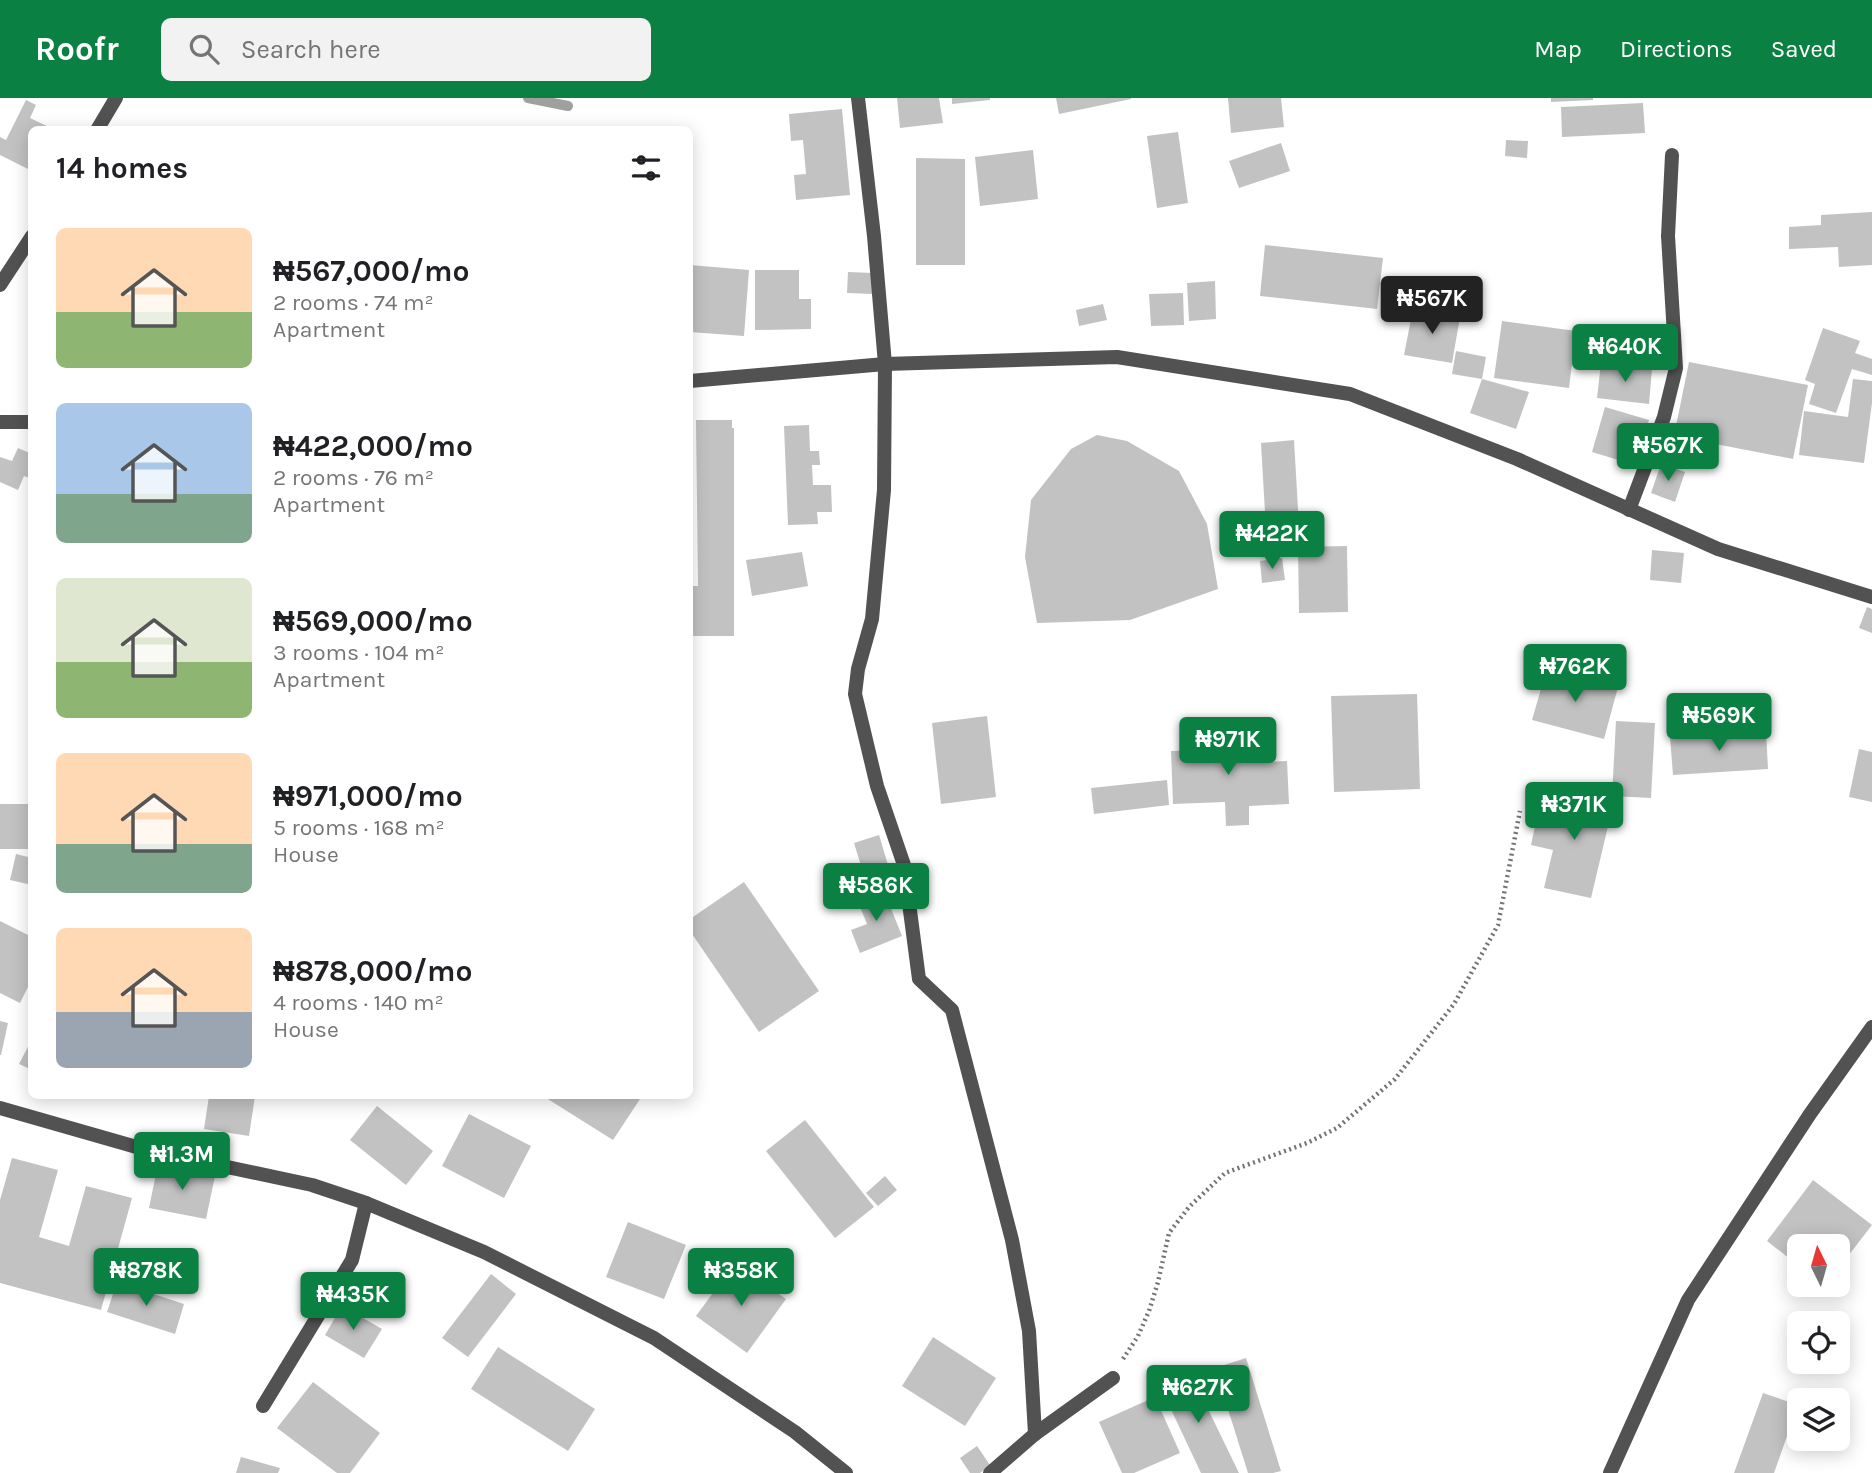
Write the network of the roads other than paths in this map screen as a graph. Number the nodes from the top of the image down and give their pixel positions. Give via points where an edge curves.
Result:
1 (116, 98) edge
2 (858, 98) edge
3 (99, 126) edge
4 (1672, 155) dead end
5 (28, 242) edge
6 (0, 285) edge
7 (885, 364) junction
8 (693, 382) edge
9 (0, 422) edge
10 (28, 422) edge
11 (1629, 510) junction
12 (1872, 597) edge
13 (1872, 1027) edge
14 (0, 1108) edge
15 (366, 1203) junction
16 (1113, 1378) road end
17 (263, 1406) dead end
18 (1035, 1434) junction
19 (846, 1473) edge
20 (990, 1473) edge
21 (1610, 1473) edge

1 - 3 street
2 - 7 street
4 - 11 street via 1668,236 1676,368 1664,417
5 - 6 street
7 - 8 street
7 - 11 street via 1117,357 1350,394 1517,459
7 - 18 street via 884,490 872,619 856,694 877,786 904,865 919,979 952,1010 1012,1240 1029,1331
9 - 10 street
11 - 12 street via 1718,550
13 - 21 street via 1688,1300
14 - 15 street via 146,1150 312,1185
15 - 17 street via 352,1260
15 - 19 street via 484,1252 654,1338 795,1432
16 - 18 street
18 - 20 street

